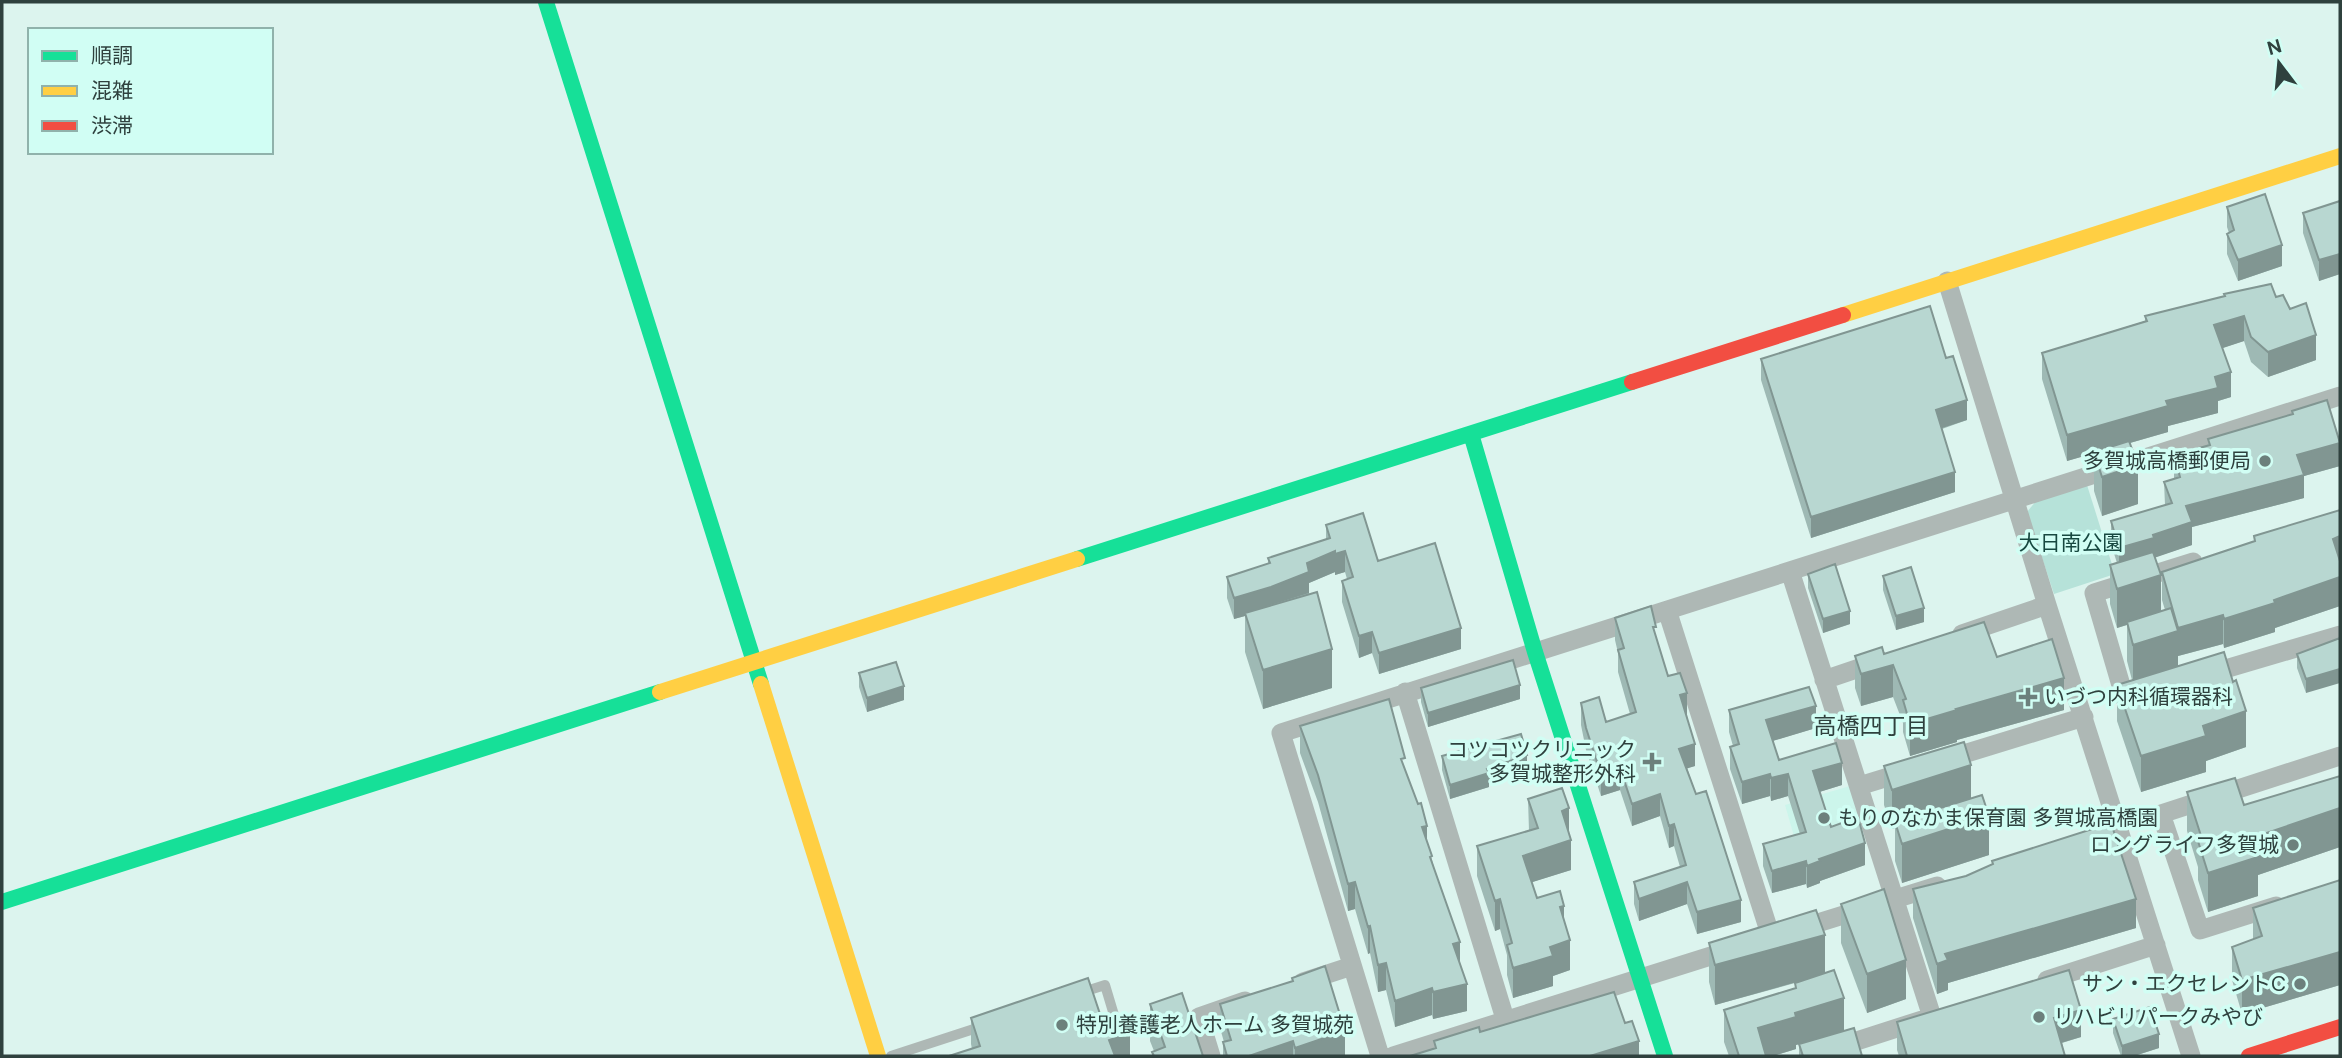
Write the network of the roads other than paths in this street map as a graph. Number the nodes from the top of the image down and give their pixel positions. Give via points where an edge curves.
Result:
1 (546, 2) edge
2 (2340, 156) edge
3 (1947, 281) junction
4 (2340, 396) edge
5 (1471, 434) junction
6 (2015, 499) junction
7 (2211, 556) edge
8 (1790, 571) junction
9 (2047, 605) junction
10 (1667, 610) junction
11 (2340, 635) edge
12 (1942, 640) edge
13 (1535, 652) junction
14 (1903, 653) edge
15 (754, 661) junction
16 (1824, 680) junction
17 (2189, 680) edge
18 (1405, 692) junction
19 (2151, 692) edge
20 (2084, 717) junction
21 (2340, 756) edge
22 (1859, 786) junction
23 (1961, 878) edge
24 (1896, 899) junction
25 (2, 902) edge
26 (2289, 902) edge
27 (1758, 941) junction
28 (2156, 945) junction
29 (1352, 966) junction
30 (1641, 978) junction
31 (1288, 987) edge
32 (2025, 987) edge
33 (1262, 996) edge
34 (1067, 998) edge
35 (1506, 1022) junction
36 (991, 1023) edge
37 (1117, 1025) edge
38 (2340, 1027) edge
39 (878, 1056) edge
40 (891, 1056) edge
41 (1210, 1056) edge
42 (1380, 1056) edge
43 (1393, 1056) edge
44 (1665, 1056) edge
45 (1810, 1056) edge
46 (2191, 1056) edge
47 (2249, 1056) edge

1 - 15 street
2 - 3 street
3 - 5 street
3 - 6 street
4 - 6 street
5 - 13 street
5 - 15 street
6 - 8 street
6 - 9 street
7 - 19 street via 2094,593 2125,699
8 - 10 street
8 - 16 street
9 - 12 street
9 - 20 street
10 - 13 street
10 - 27 street
11 - 17 street
13 - 18 street
13 - 30 street
14 - 16 street
15 - 25 street
15 - 39 street
16 - 22 street
18 - 29 street via 1281,733
18 - 35 street
20 - 22 street
20 - 28 street via 2111,829
21 - 26 street via 2161,814 2200,930
22 - 24 street
23 - 24 street
24 - 27 street
24 - 45 street via 1939,1015
27 - 30 street
28 - 32 street
28 - 46 street
29 - 31 street
29 - 42 street
30 - 35 street
30 - 44 street
33 - 41 street via 1199,1017
34 - 37 lane via 1105,985
35 - 43 street
36 - 40 lane
38 - 47 street

